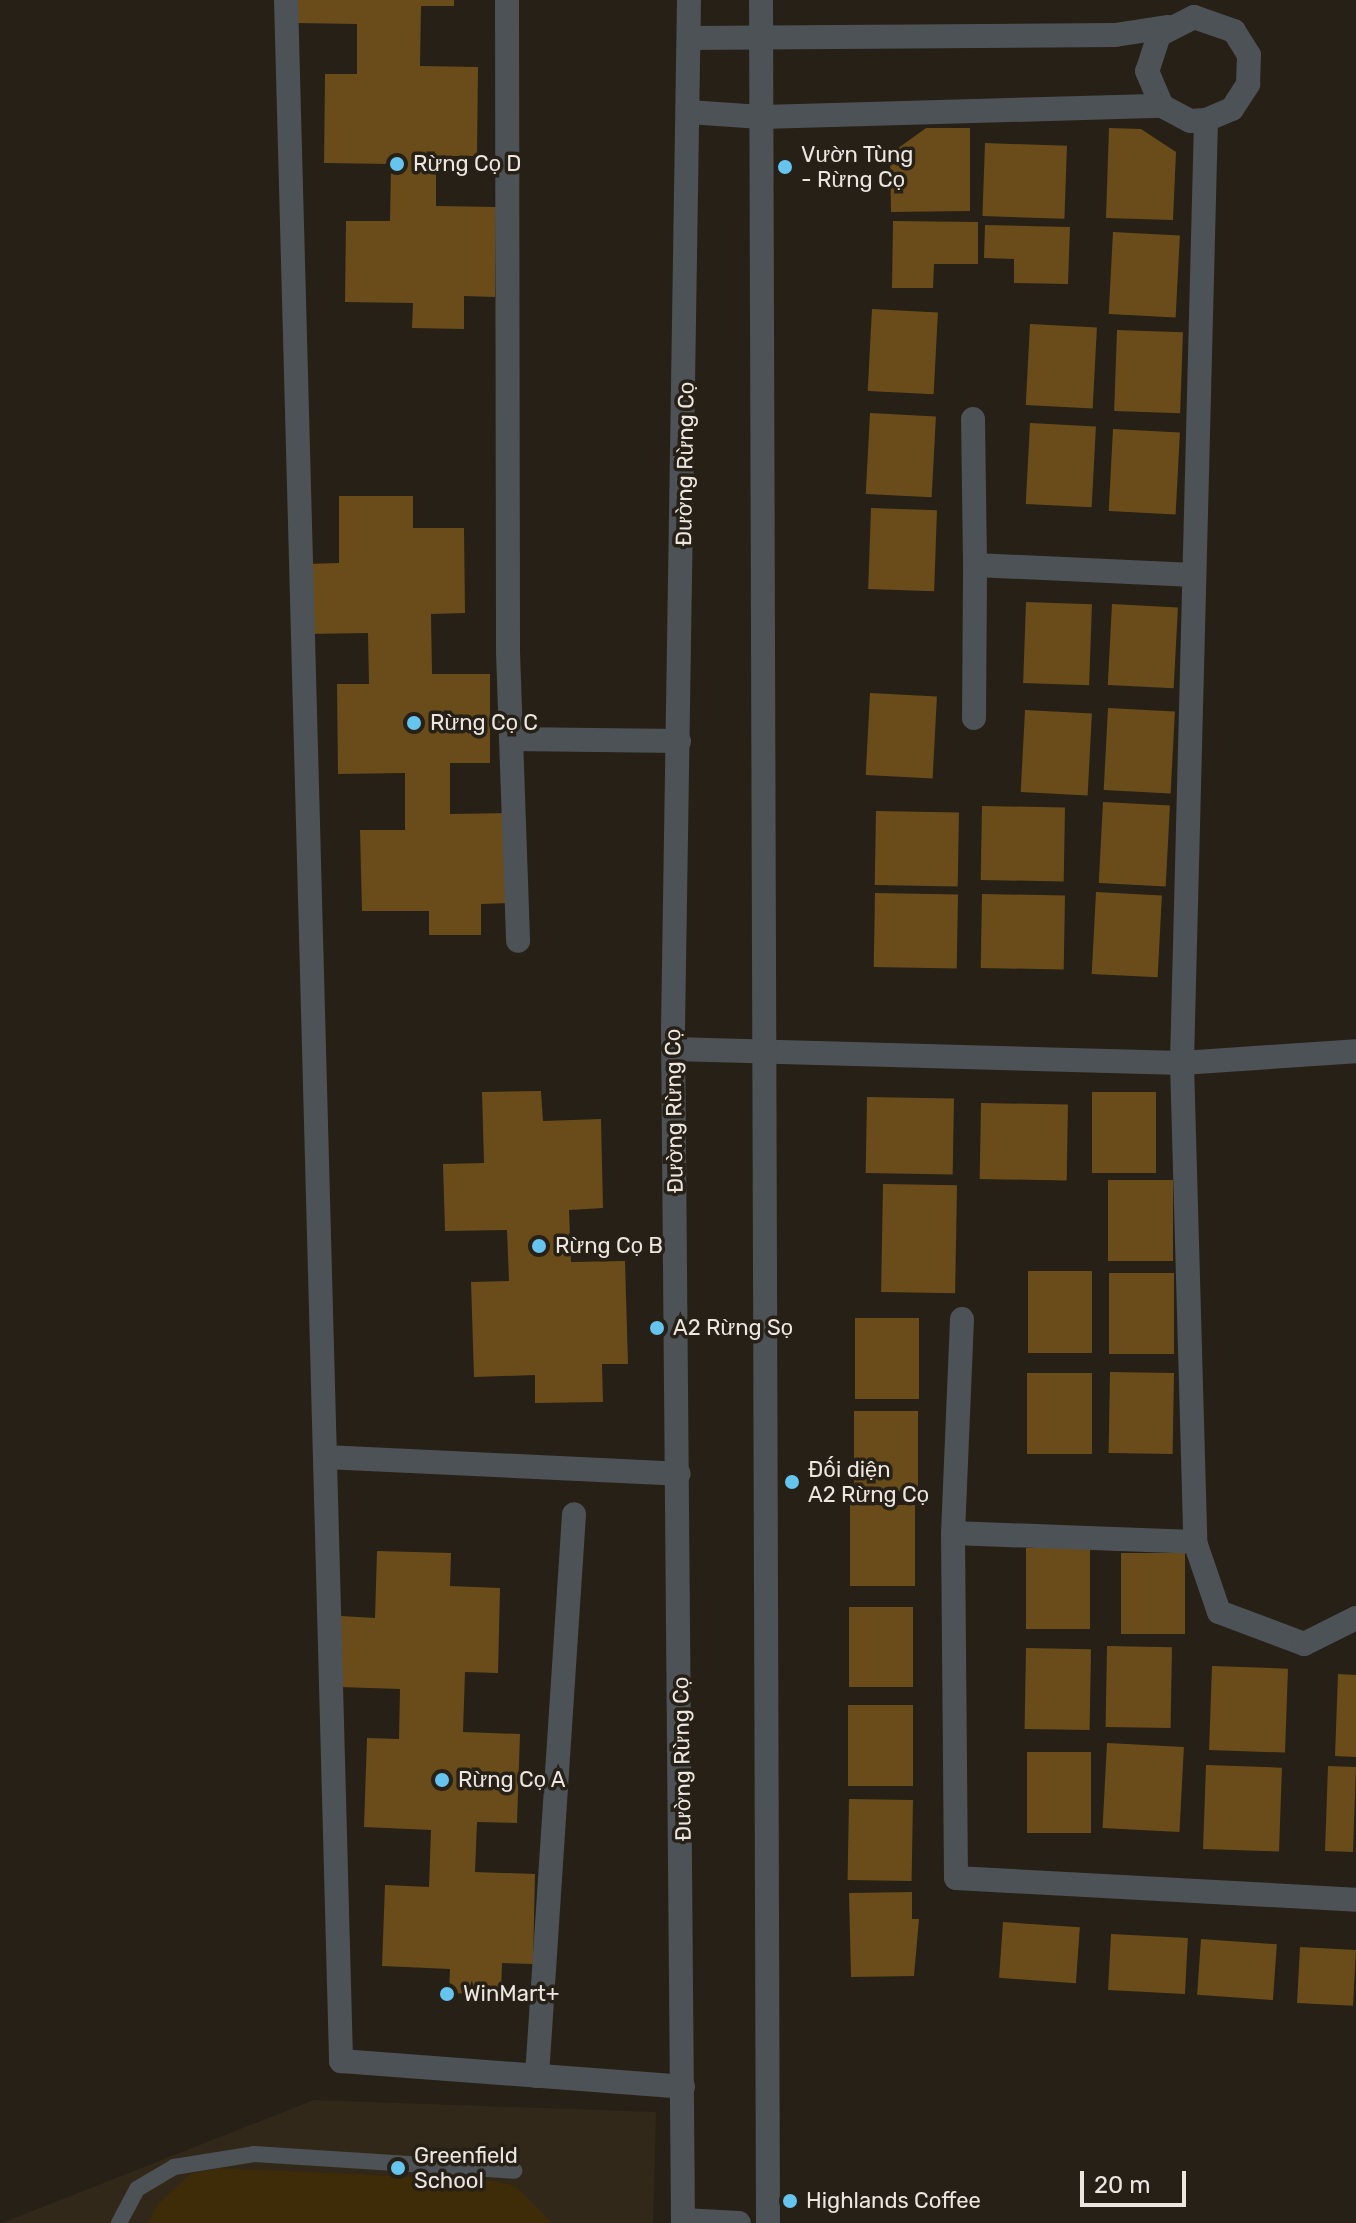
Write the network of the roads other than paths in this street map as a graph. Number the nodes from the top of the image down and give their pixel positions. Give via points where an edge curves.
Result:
1 (286, 0) edge
2 (507, 0) edge
3 (689, 0) edge
4 (761, 0) edge
5 (1208, 9) edge
6 (1168, 27) junction
7 (689, 38) junction
8 (761, 39) junction
9 (1162, 106) junction
10 (689, 112) junction
11 (761, 117) junction
12 (1206, 120) junction
13 (973, 419) dead end
14 (975, 565) junction
15 (1194, 575) junction
16 (974, 718) dead end
17 (511, 739) junction
18 (679, 741) junction
19 (518, 941) dead end
20 (673, 1049) junction
21 (1356, 1051) edge
22 (765, 1055) junction
23 (1182, 1063) junction
24 (962, 1319) dead end
25 (325, 1457) junction
26 (679, 1474) junction
27 (574, 1514) dead end
28 (953, 1533) junction
29 (1195, 1542) junction
30 (1356, 1618) edge
31 (1356, 1900) edge
32 (537, 2076) junction
33 (683, 2087) junction
34 (514, 2171) dead end
35 (683, 2221) edge
36 (119, 2223) edge
37 (739, 2223) edge
38 (768, 2223) edge

1 - 25 street
2 - 17 street
3 - 7 street, Đường Rừng Cọ
4 - 8 street
5 - 6 street
5 - 12 street via 1243,42 1251,70 1242,98 1220,117
6 - 8 street via 1115,35
6 - 9 street via 1152,46 1147,71
7 - 8 street
7 - 10 street, Đường Rừng Cọ
8 - 11 street
9 - 11 street
9 - 12 street via 1190,121
10 - 11 street
10 - 18 street, Đường Rừng Cọ
11 - 22 street
12 - 15 street
13 - 14 street
14 - 15 street
14 - 16 street
15 - 23 street
17 - 18 street
17 - 19 street
18 - 20 street, Đường Rừng Cọ
20 - 22 street
20 - 26 street, Đường Rừng Cọ
21 - 23 street
22 - 23 street
22 - 38 street
23 - 29 street
24 - 28 street
25 - 26 street
25 - 32 street via 341,2061
26 - 33 street, Đường Rừng Cọ
27 - 32 street
28 - 29 street
28 - 31 street via 956,1878
29 - 30 street via 1219,1612 1304,1644
32 - 33 street
33 - 35 street, Đường Rừng Cọ
34 - 36 lane via 254,2154 174,2167 137,2189
35 - 37 street

